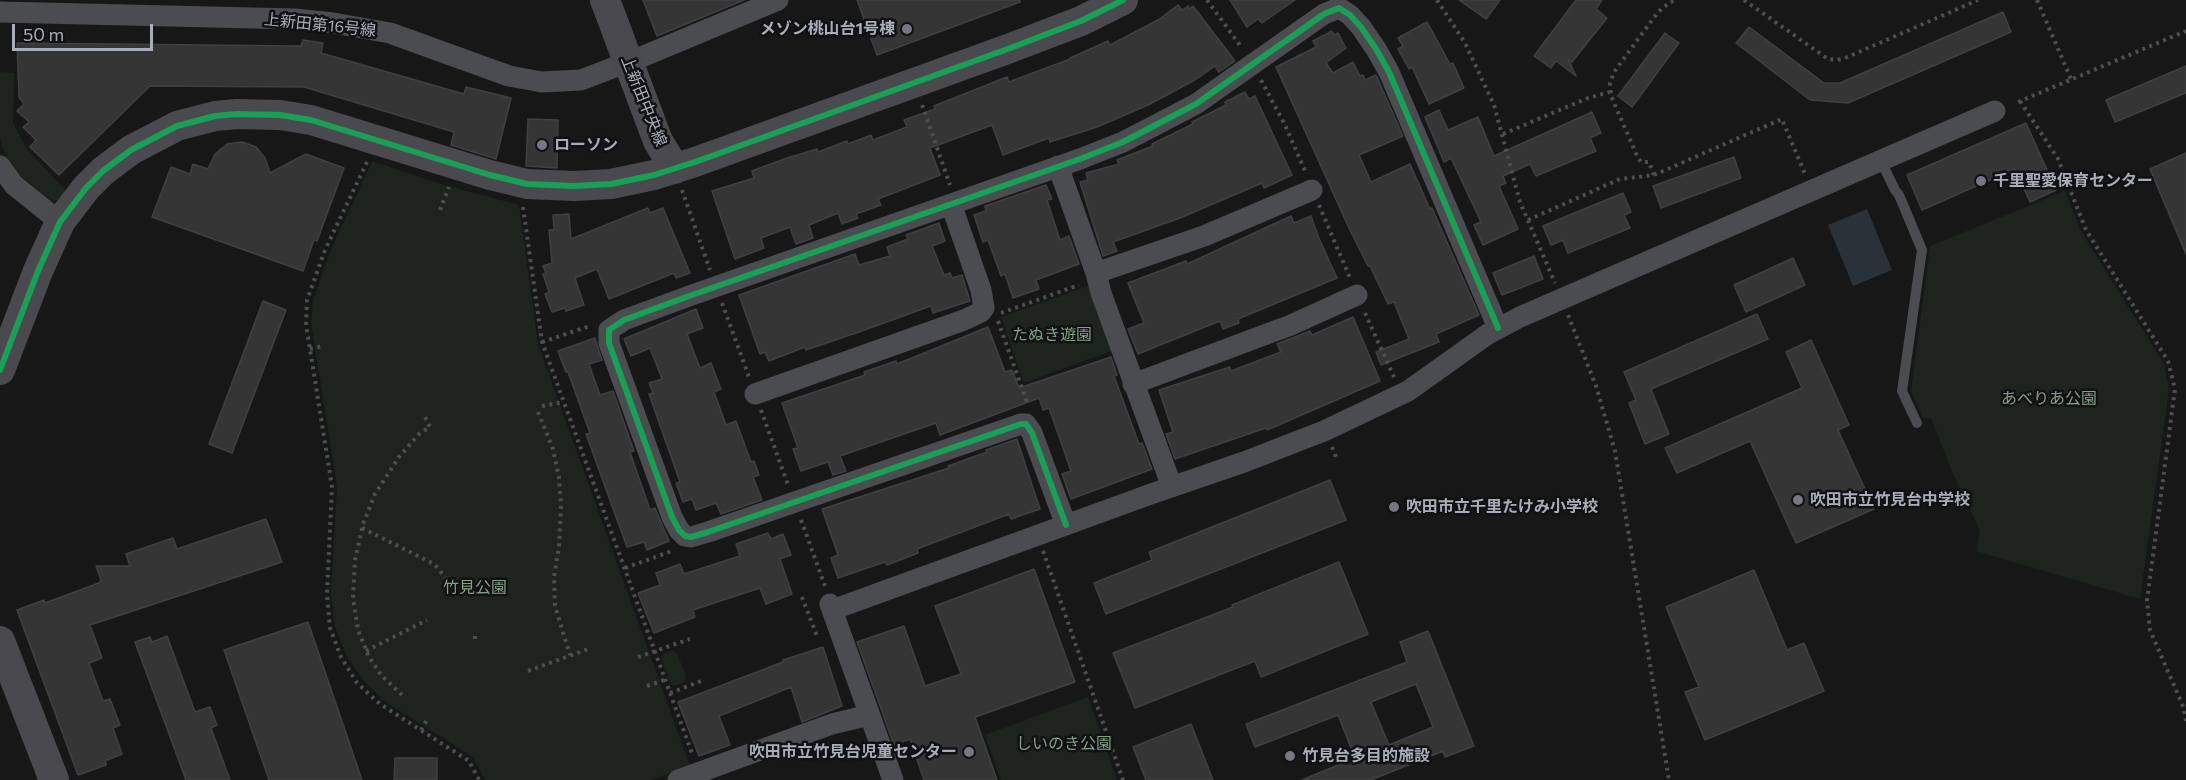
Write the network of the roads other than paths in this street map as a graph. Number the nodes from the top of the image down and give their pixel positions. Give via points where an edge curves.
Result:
1 (605, 0) edge
2 (617, 0) edge
3 (778, 0) edge
4 (1124, 0) edge
5 (0, 12) edge
6 (633, 60) junction
7 (1995, 111) road end
8 (1881, 161) junction
9 (0, 166) edge
10 (1058, 166) junction
11 (675, 169) junction
12 (1312, 190) dead end
13 (951, 204) junction
14 (60, 222) junction
15 (1096, 273) junction
16 (1357, 295) dead end
17 (1498, 328) junction
18 (0, 370) edge
19 (1133, 384) junction
20 (755, 394) dead end
21 (1917, 423) dead end
22 (1172, 487) junction
23 (1066, 525) junction
24 (0, 641) edge
25 (869, 715) junction
26 (54, 780) edge
27 (678, 780) edge
28 (893, 780) edge

1 - 6 street, 上新田中央線
2 - 6 street, 上新田中央線
3 - 6 street, 上新田第16号線
4 - 11 street via 1005,50
5 - 6 street, 上新田第16号線 via 333,23 390,33 509,76 542,82 581,80
6 - 11 street, 上新田中央線 via 658,141
7 - 8 street
8 - 17 street
8 - 21 lane via 1922,250 1902,391
9 - 14 street via 14,185
10 - 13 street
10 - 15 street
10 - 17 street via 1123,142 1187,110 1324,14 1335,8 1343,9 1355,19 1389,72
11 - 14 street via 611,184 527,184 311,120 280,114 237,114 177,126 131,150 86,188
12 - 15 street via 1204,236
13 - 20 street via 981,290 981,312
13 - 23 street via 624,320 609,330 609,343 672,517 685,537 1026,424
14 - 18 street
15 - 19 street
16 - 19 street via 1291,325
17 - 22 street via 1415,386 1374,409 1282,448
19 - 22 street
22 - 23 street
23 - 25 street via 831,607
24 - 26 street
25 - 27 street via 832,724
25 - 28 street

